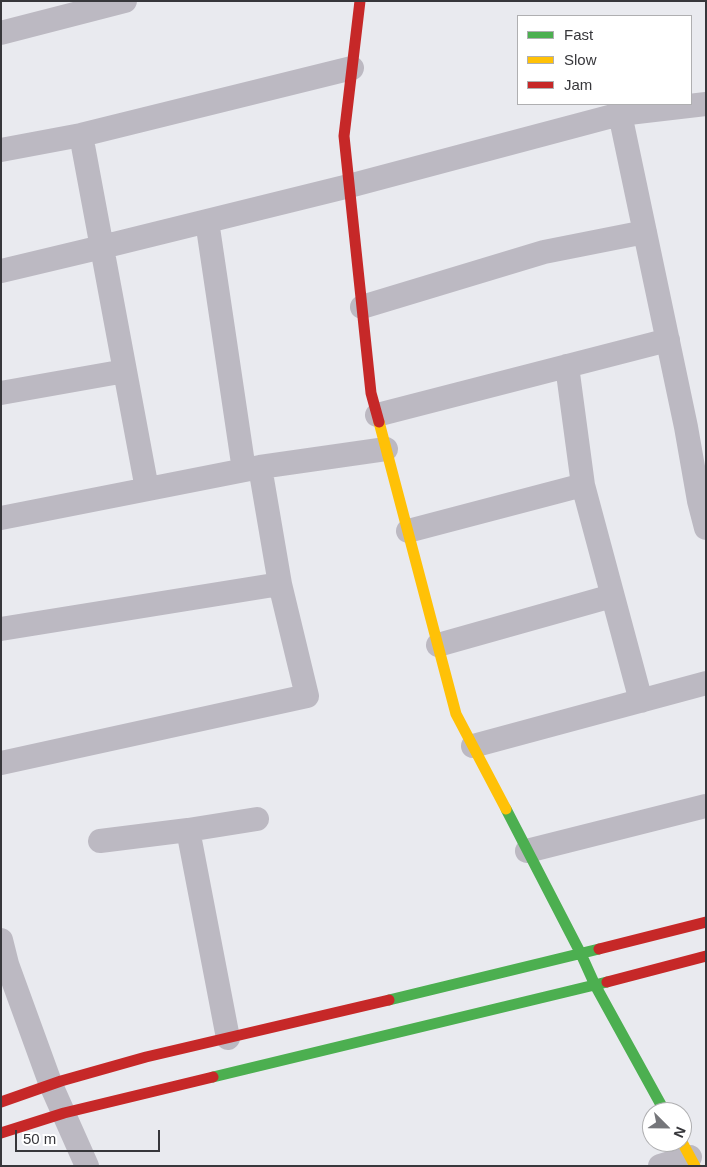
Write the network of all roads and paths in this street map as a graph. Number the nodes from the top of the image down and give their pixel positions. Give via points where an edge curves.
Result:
1 (125, 1) edge
2 (360, 1) edge
3 (1, 33) edge
4 (352, 68) junction
5 (706, 104) edge
6 (620, 114) junction
7 (81, 134) junction
8 (1, 150) edge
9 (349, 186) junction
10 (207, 221) junction
11 (645, 232) junction
12 (102, 247) junction
13 (1, 271) edge
14 (362, 307) junction
15 (668, 340) junction
16 (567, 366) junction
17 (125, 371) junction
18 (1, 394) edge
19 (378, 415) junction
20 (386, 449) junction
21 (252, 469) junction
22 (583, 485) junction
23 (148, 489) junction
24 (1, 518) edge
25 (706, 528) edge
26 (408, 530) junction
27 (280, 584) junction
28 (612, 596) junction
29 (1, 629) edge
30 (438, 645) junction
31 (706, 683) edge
32 (641, 701) junction
33 (472, 746) junction
34 (1, 763) edge
35 (706, 806) edge
36 (257, 819) dead end
37 (188, 830) junction
38 (100, 841) dead end
39 (527, 851) junction
40 (706, 922) edge
41 (1, 940) edge
42 (581, 954) junction
43 (706, 956) edge
44 (4, 965) edge
45 (595, 985) junction
46 (228, 1038) junction
47 (52, 1085) junction
48 (1, 1102) edge
49 (659, 1102) edge
50 (64, 1113) junction
51 (1, 1133) edge
52 (689, 1155) edge
53 (87, 1166) edge
54 (660, 1166) edge

1 - 3 street
2 - 4 street
4 - 7 street
4 - 9 street via 344,136
5 - 6 street
6 - 9 street
6 - 11 street
7 - 8 street
7 - 12 street
9 - 10 street
9 - 14 street
10 - 12 street
10 - 21 street
11 - 14 street via 544,252
11 - 15 street
12 - 13 street
12 - 17 street
14 - 19 street via 371,393
15 - 16 street
15 - 25 street
16 - 19 street
16 - 22 street
17 - 18 street
17 - 23 street
19 - 20 street
20 - 21 street
20 - 26 street
21 - 23 street
21 - 27 street
22 - 26 street
22 - 28 street
23 - 24 street
26 - 30 street
27 - 29 street
27 - 34 street via 307,696
28 - 30 street
28 - 32 street
30 - 33 street via 456,714
31 - 32 street
32 - 33 street
33 - 39 street
35 - 39 street
36 - 37 street
37 - 38 street
37 - 46 street
39 - 42 street
40 - 42 street
41 - 44 street
42 - 45 street
42 - 46 street
43 - 45 street
44 - 47 street
45 - 49 street
45 - 50 street
46 - 47 street via 146,1057
47 - 48 street
47 - 50 street
50 - 51 street
50 - 53 street
52 - 54 street

